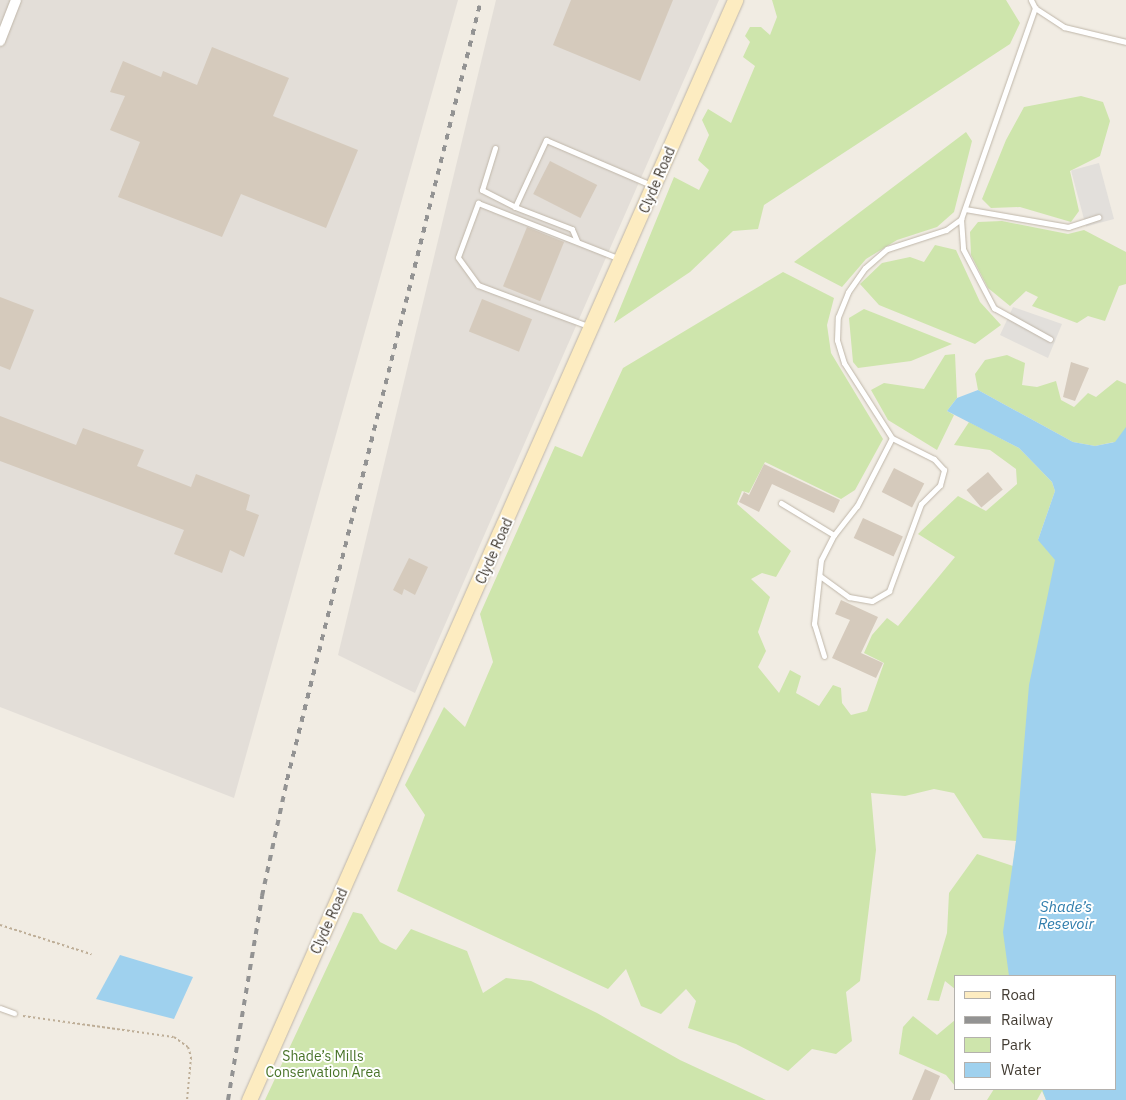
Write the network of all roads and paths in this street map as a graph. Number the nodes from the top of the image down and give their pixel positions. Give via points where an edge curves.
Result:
1 (16, 0) edge
2 (735, 0) edge
3 (1031, 0) edge
4 (1035, 8) junction
5 (0, 41) edge
6 (1126, 42) edge
7 (495, 148) dead end
8 (654, 186) junction
9 (515, 207) junction
10 (965, 209) junction
11 (1098, 217) dead end
12 (961, 219) junction
13 (577, 241) junction
14 (623, 260) junction
15 (593, 328) junction
16 (1050, 339) dead end
17 (892, 438) junction
18 (781, 503) dead end
19 (834, 535) junction
20 (820, 576) junction
21 (824, 656) dead end
22 (0, 926) edge
23 (91, 954) dead end
24 (0, 1008) edge
25 (14, 1012) joint
26 (187, 1100) edge
27 (250, 1100) edge

1 - 5 street
2 - 8 main road, Clyde Road
3 - 4 lane
4 - 6 lane via 1064,27
4 - 10 lane
7 - 9 lane via 482,190
8 - 9 lane via 546,140
8 - 14 main road, Clyde Road
9 - 13 lane via 572,229
10 - 11 lane via 1068,227
10 - 12 lane
12 - 16 lane via 962,249 994,308
12 - 17 lane via 946,230 887,250 865,268 848,292 838,317 837,340 844,363
13 - 14 lane
13 - 15 lane via 478,204 458,257 478,285
14 - 15 main road, Clyde Road
15 - 27 main road, Clyde Road
17 - 19 lane via 857,506
17 - 20 lane via 934,459 944,470 940,485 921,504 906,536 889,591 872,602 848,597
18 - 19 lane
19 - 20 lane via 821,560
20 - 21 lane via 814,624
22 - 23 path
24 - 25 lane
25 - 26 path via 174,1037 188,1047 191,1057

